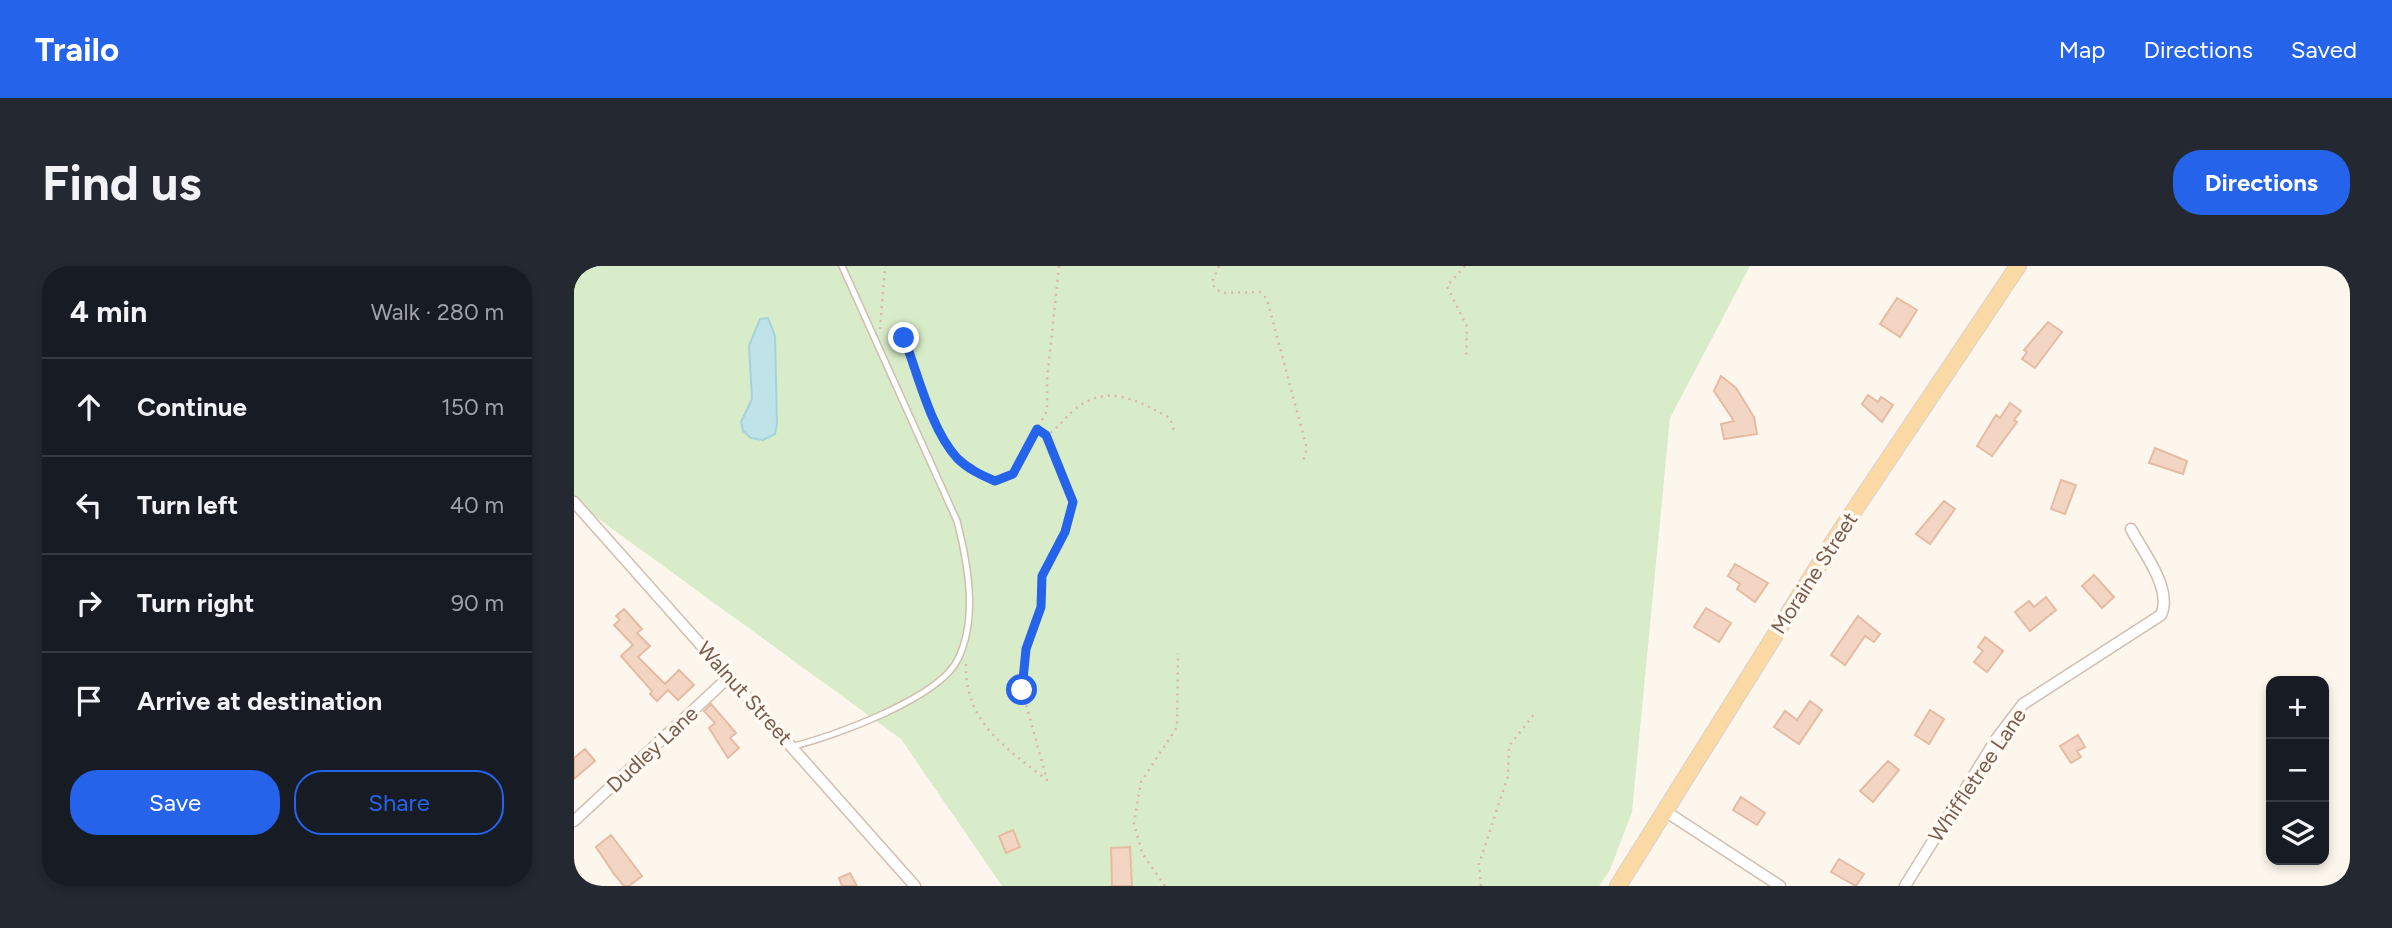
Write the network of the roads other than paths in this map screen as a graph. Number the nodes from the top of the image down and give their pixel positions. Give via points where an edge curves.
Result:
1 (842, 266) edge
2 (2018, 266) edge
3 (574, 502) edge
4 (2131, 529) dead end
5 (730, 676) junction
6 (794, 746) junction
7 (1665, 811) junction
8 (574, 821) edge
9 (915, 886) edge
10 (1618, 886) edge
11 (1780, 886) edge
12 (1905, 886) edge

1 - 6 lane via 957,521 965,552 967,631 957,662 918,694 838,735
2 - 7 main road, Moraine Street via 1843,527
3 - 5 street, Walnut Street
4 - 12 street, Whiffletree Lane via 2162,590 2165,606 2161,615 2023,704
5 - 6 street, Walnut Street
5 - 8 street, Dudley Lane
6 - 9 street, Walnut Street
7 - 10 main road, Moraine Street
7 - 11 street

